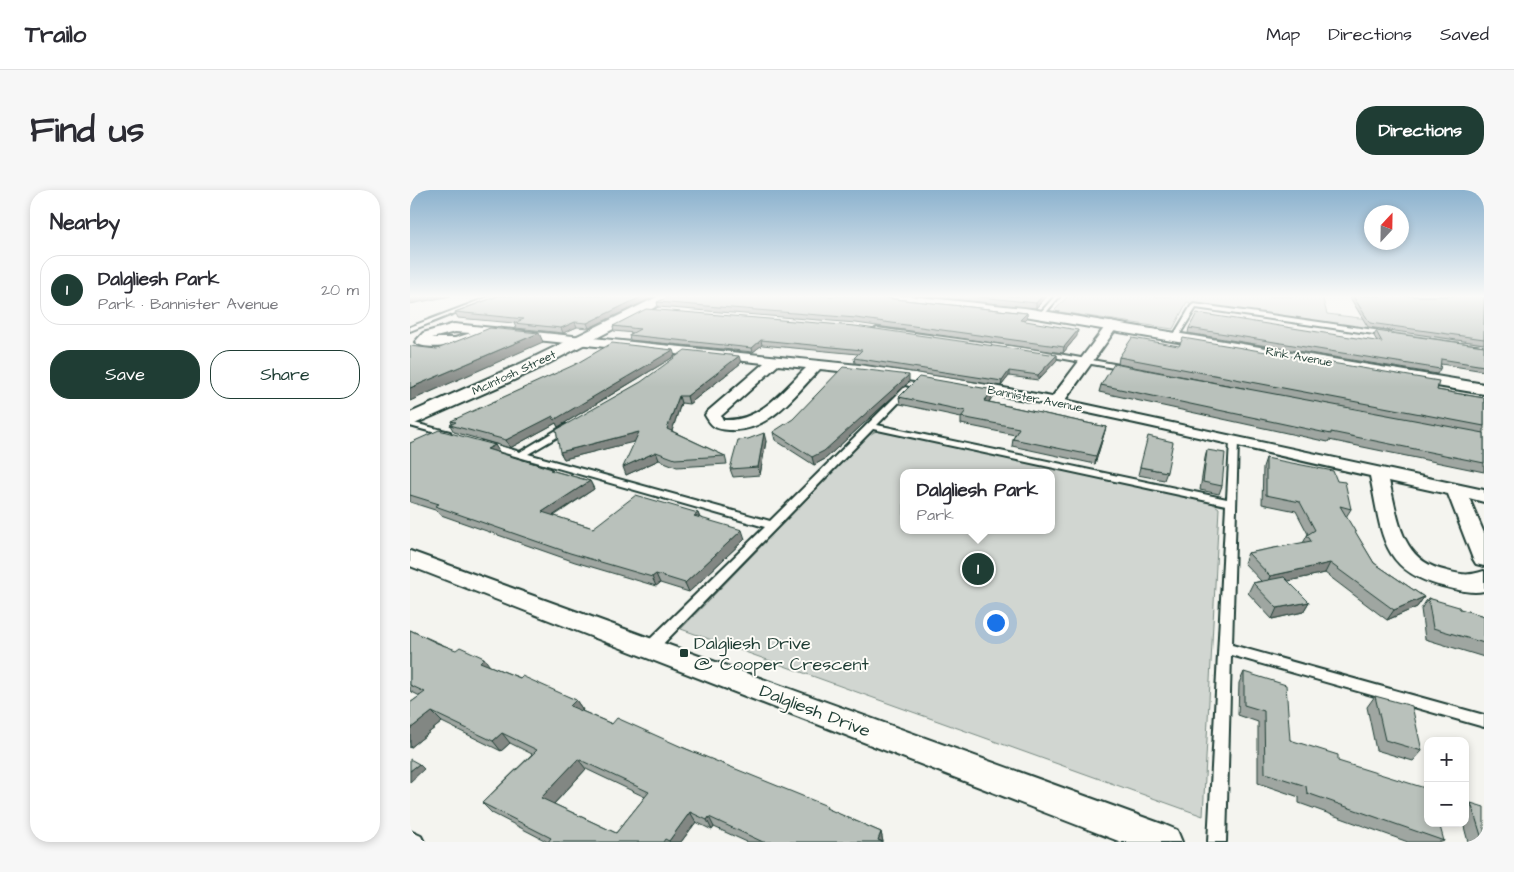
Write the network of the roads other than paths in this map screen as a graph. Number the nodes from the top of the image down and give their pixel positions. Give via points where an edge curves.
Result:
1 (610, 326) edge
2 (1112, 326) edge
3 (1115, 326) edge
4 (1182, 326) edge
5 (1337, 326) edge
6 (865, 328) edge
7 (490, 332) edge
8 (1397, 335) edge
9 (1176, 336) junction
10 (580, 342) junction
11 (776, 360) junction
12 (1086, 361) junction
13 (816, 364) junction
14 (1135, 370) edge
15 (919, 378) junction
16 (1484, 388) edge
17 (1056, 402) junction
18 (410, 422) edge
19 (572, 424) edge
20 (871, 426) junction
21 (456, 436) edge
22 (1234, 441) junction
23 (475, 442) edge
24 (522, 454) junction
25 (1378, 473) junction
26 (1456, 490) junction
27 (1484, 496) edge
28 (1231, 503) junction
29 (771, 525) junction
30 (410, 558) edge
31 (1484, 559) edge
32 (1484, 579) edge
33 (650, 648) junction
34 (1225, 648) junction
35 (1484, 721) edge
36 (410, 839) edge
37 (415, 842) edge
38 (1165, 842) edge
39 (1217, 842) edge

1 - 10 street, McIntosh Street
2 - 12 street
3 - 9 street, Rink Avenue
4 - 9 lane
5 - 8 lane
6 - 12 lane via 949,338
7 - 10 street, Bannister Avenue
9 - 16 street, Rink Avenue
10 - 11 street, Bannister Avenue
10 - 18 street, McIntosh Street
11 - 13 street, Bannister Avenue
11 - 13 street via 713,415 718,424 732,427 762,418
12 - 14 lane
12 - 17 street
13 - 15 street, Bannister Avenue
15 - 17 street, Bannister Avenue
15 - 20 lane
17 - 22 street, Bannister Avenue
18 - 21 lane
19 - 24 lane
20 - 28 lane
20 - 29 lane
22 - 25 street, Bannister Avenue
22 - 28 lane
23 - 24 lane
24 - 29 lane
25 - 26 street, Bannister Avenue
25 - 32 street via 1397,545 1407,560 1427,573 1457,582 1480,584
26 - 27 street, Bannister Avenue
26 - 31 street
28 - 34 lane
29 - 33 lane
30 - 33 street, Dalgliesh Drive
33 - 38 street, Dalgliesh Drive
34 - 35 lane
34 - 39 lane
36 - 37 lane

